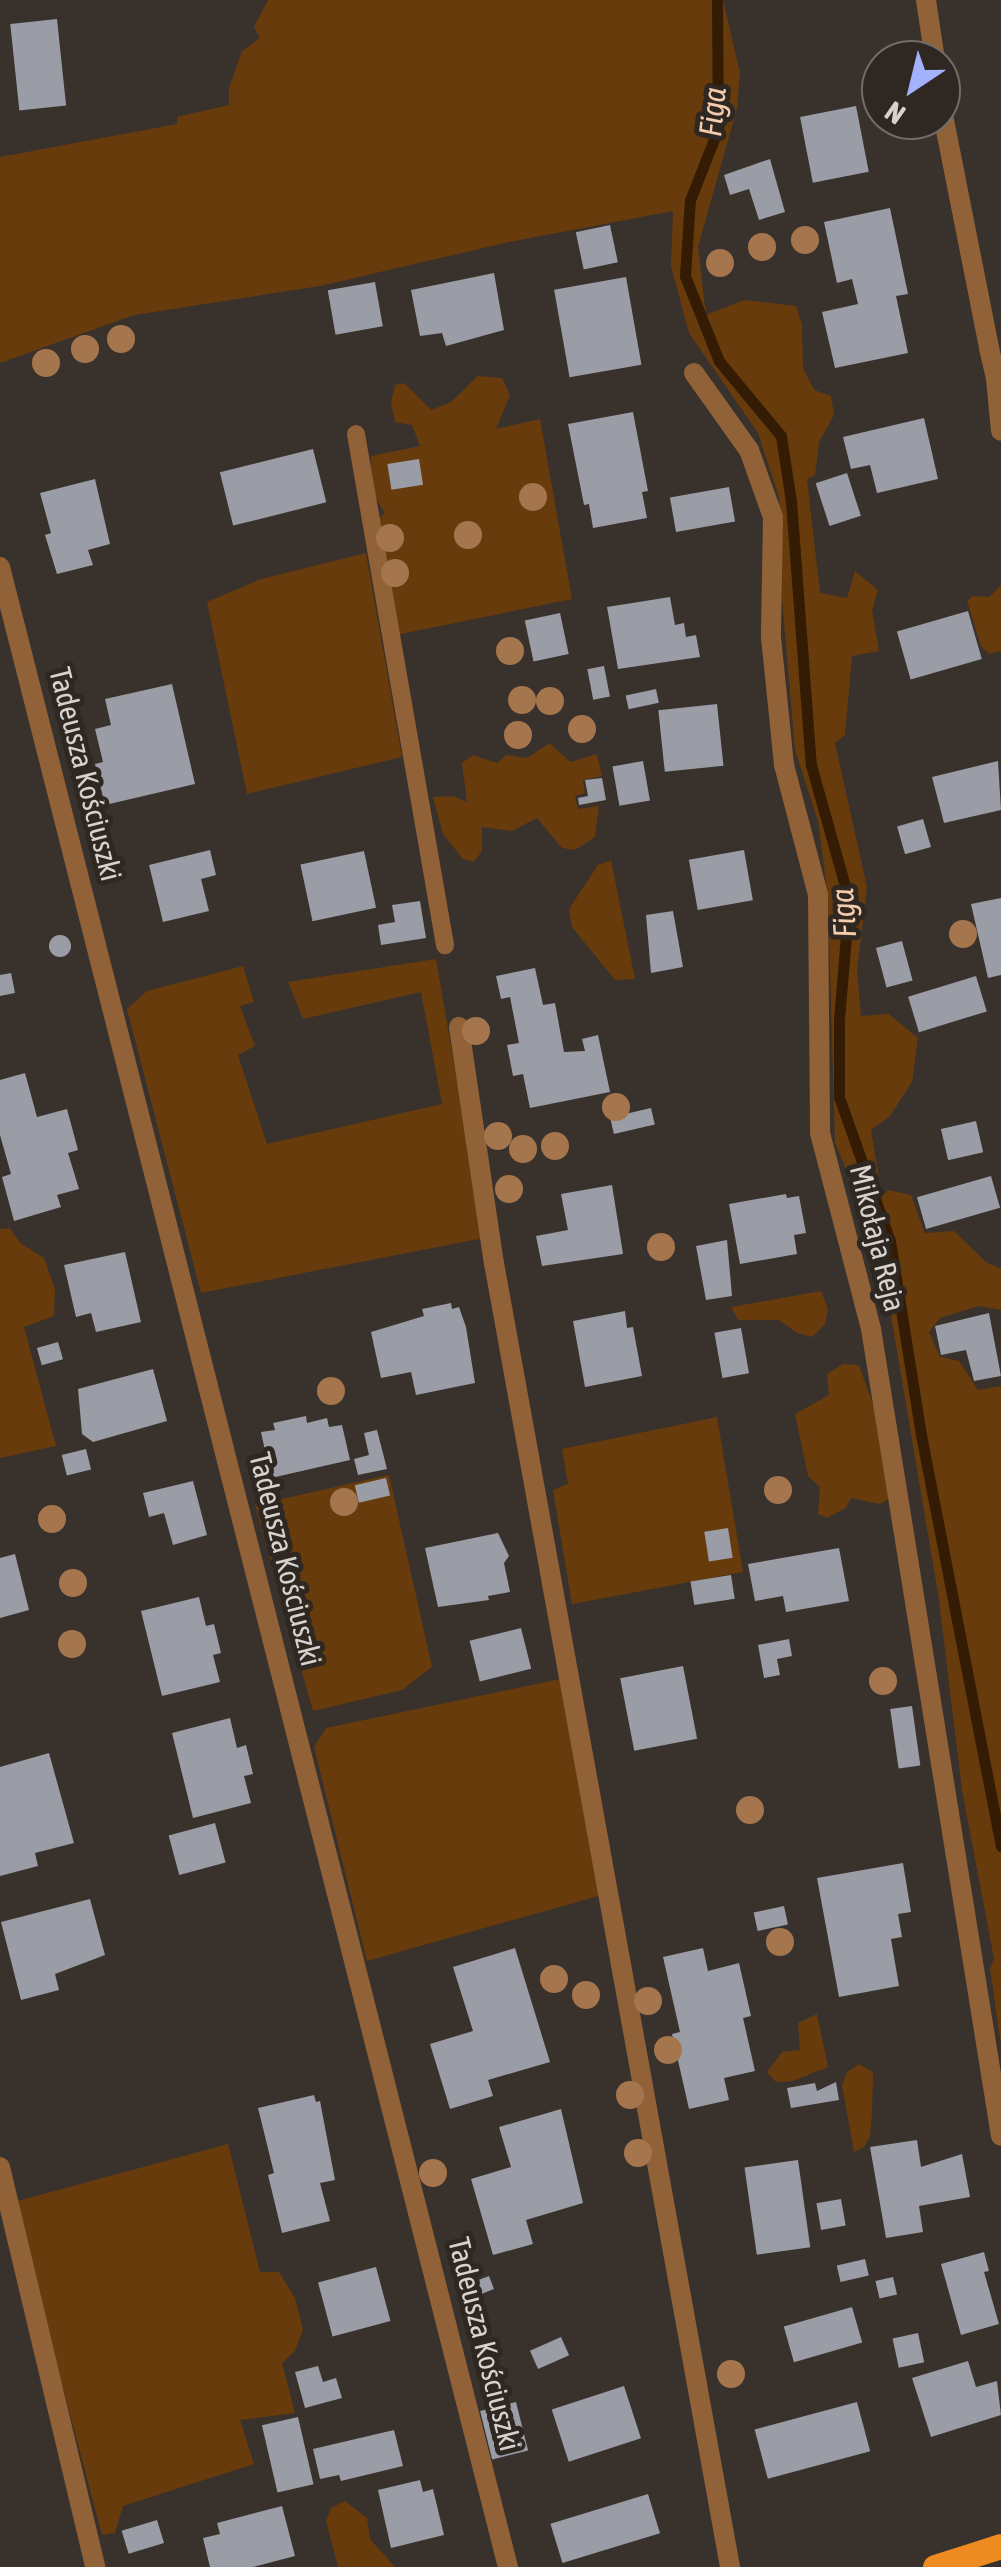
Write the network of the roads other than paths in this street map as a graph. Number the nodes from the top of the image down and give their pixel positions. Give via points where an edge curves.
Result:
1 (926, 0) edge
2 (931, 40) edge
3 (948, 140) edge
4 (694, 373) dead end
5 (998, 380) edge
6 (1001, 431) edge
7 (356, 434) dead end
8 (0, 567) edge
9 (446, 946) dead end
10 (459, 1028) dead end
11 (1001, 2136) edge
12 (0, 2167) edge
13 (1001, 2546) edge
14 (96, 2567) edge
15 (508, 2567) edge
16 (730, 2567) edge
17 (935, 2567) edge

1 - 2 street
3 - 5 street
4 - 11 street, Mikołaja Reja via 749,450 772,517 771,637 784,765 818,895 820,1133 871,1329
5 - 6 street
7 - 9 lane
8 - 15 street, Tadeusza Kościuszki
10 - 16 street via 497,1279
12 - 14 street
13 - 17 main road

